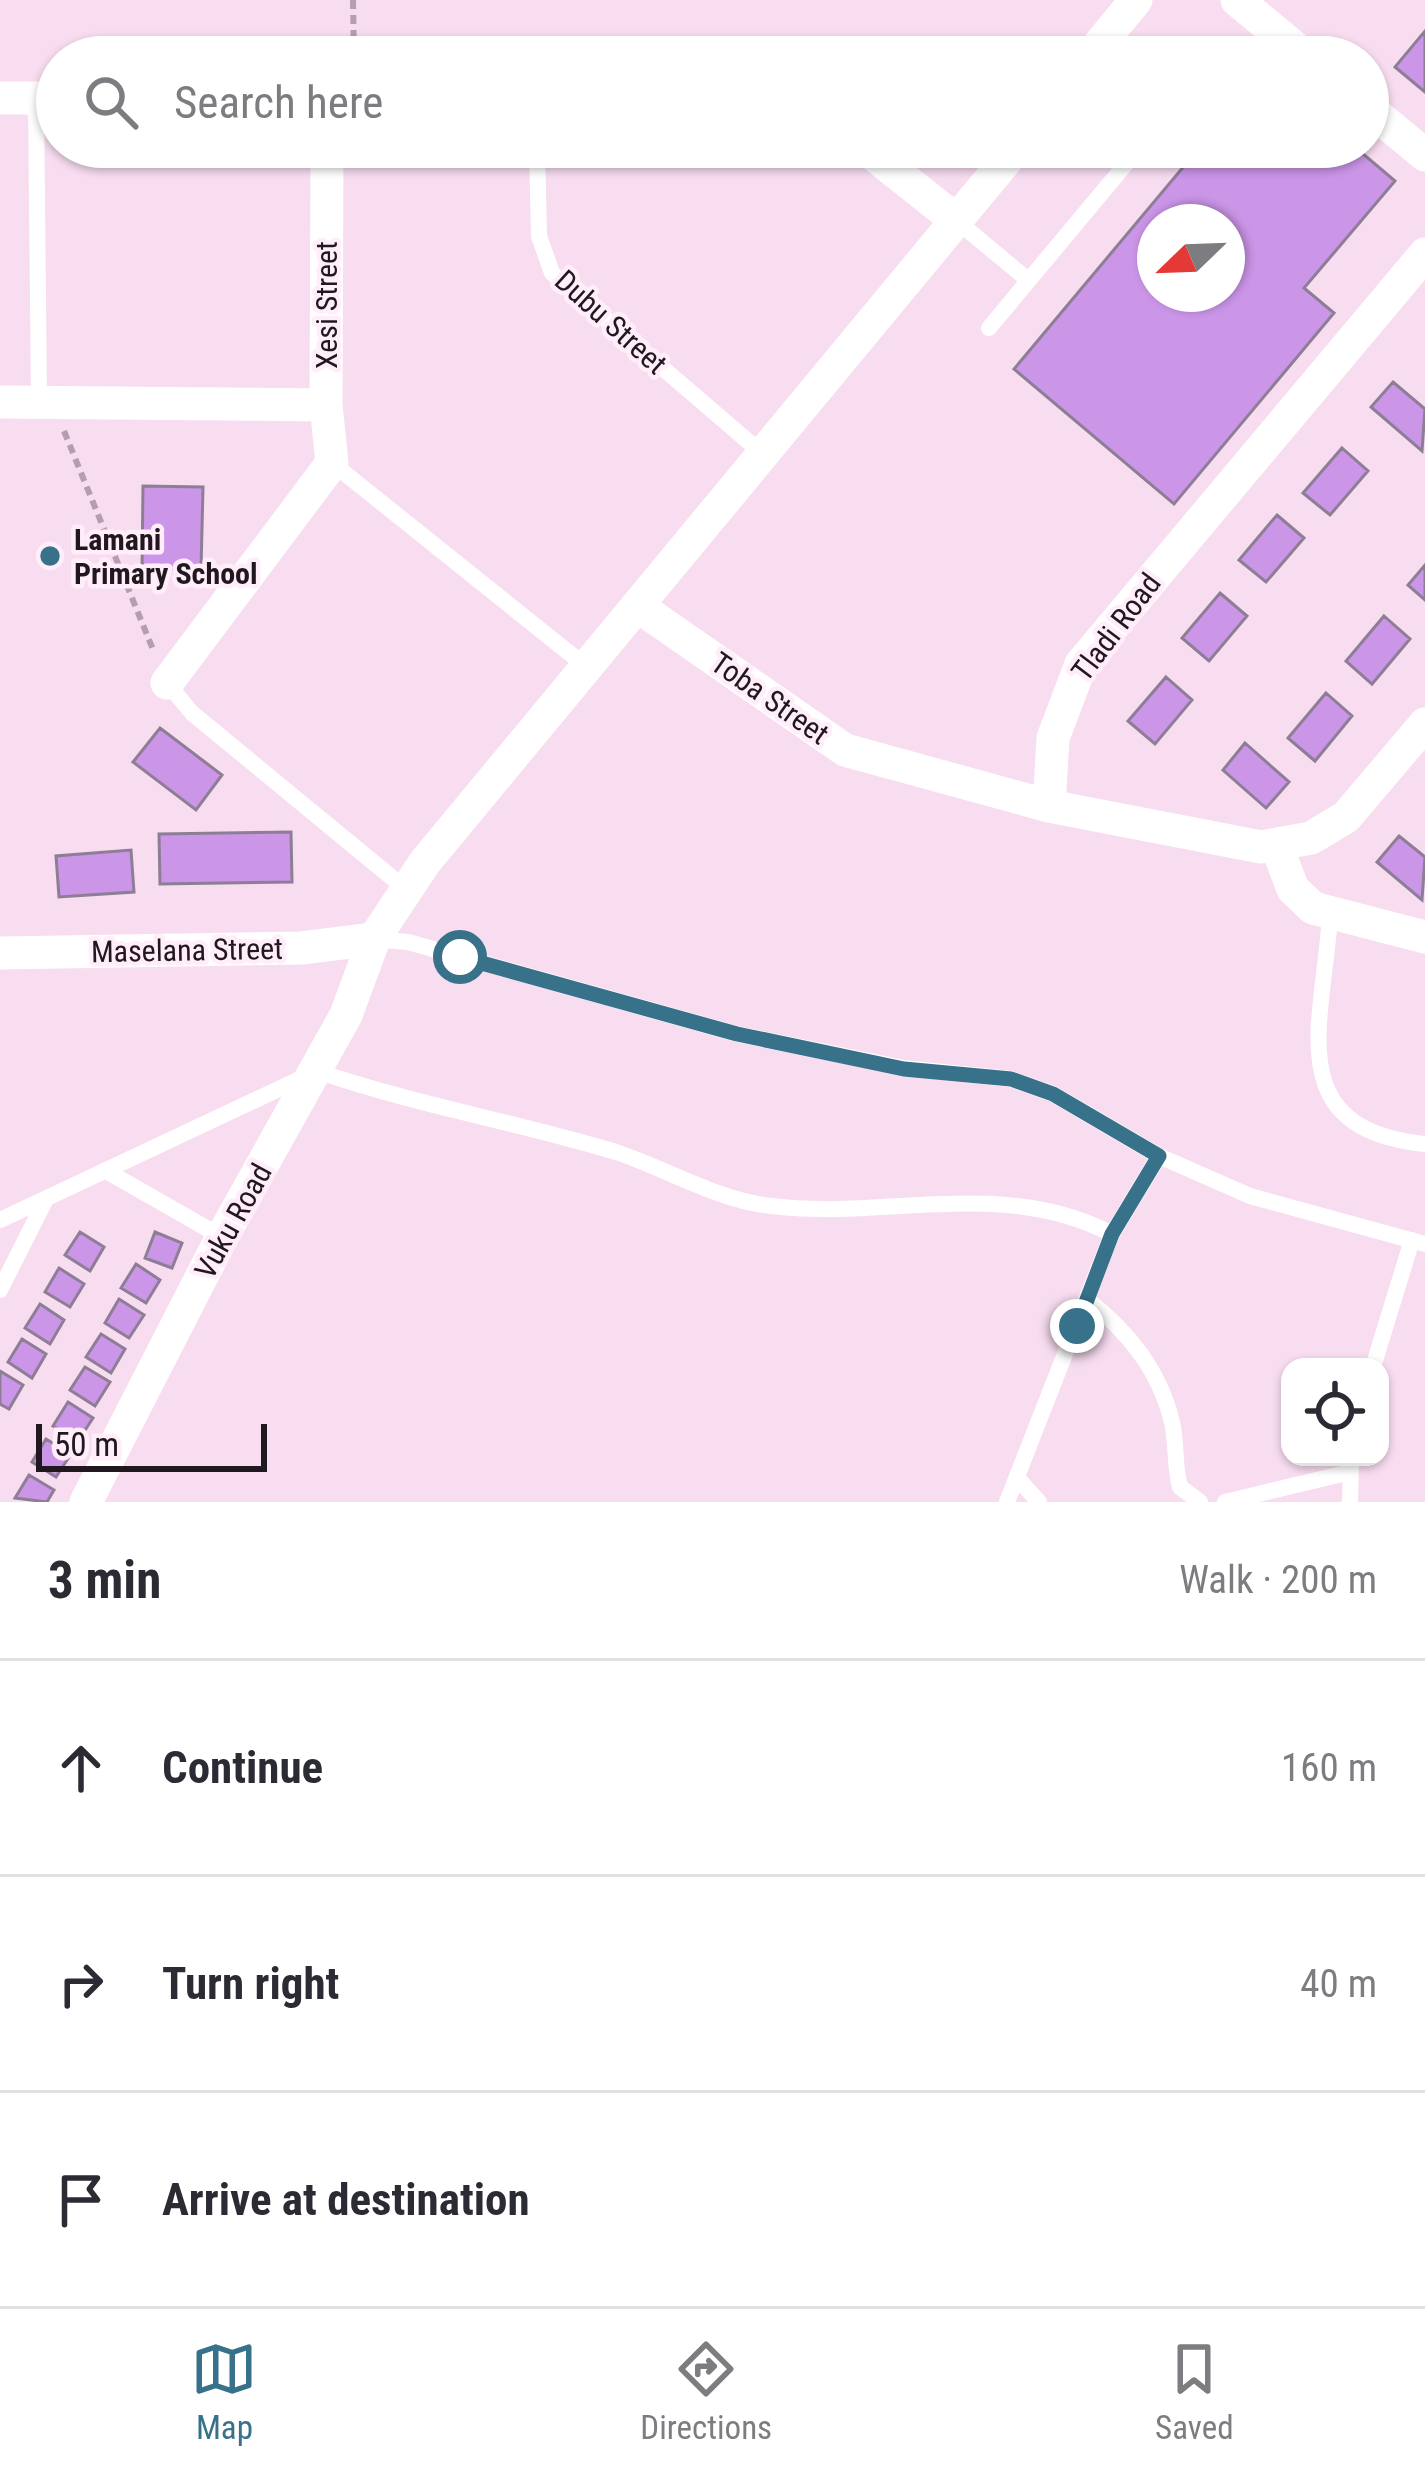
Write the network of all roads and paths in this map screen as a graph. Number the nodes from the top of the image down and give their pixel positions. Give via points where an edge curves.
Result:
1 (353, 0) edge
2 (1136, 0) edge
3 (1237, 0) edge
4 (354, 36) edge
5 (1107, 36) edge
6 (1281, 36) edge
7 (0, 98) edge
8 (36, 98) edge
9 (1389, 125) edge
10 (1425, 155) edge
11 (47, 168) edge
12 (327, 168) edge
13 (537, 168) edge
14 (890, 168) edge
15 (1000, 168) edge
16 (1122, 168) edge
17 (957, 221) junction
18 (1425, 254) edge
19 (1028, 280) junction
20 (989, 328) dead end
21 (0, 402) edge
22 (45, 402) junction
23 (326, 405) junction
24 (765, 456) junction
25 (332, 464) junction
26 (639, 607) junction
27 (589, 668) junction
28 (167, 683) junction
29 (1425, 724) edge
30 (1049, 806) junction
31 (1277, 847) junction
32 (407, 890) junction
33 (1330, 915) junction
34 (1425, 937) edge
35 (374, 939) junction
36 (0, 952) edge
37 (317, 1071) junction
38 (1425, 1144) edge
39 (1159, 1156) junction
40 (108, 1172) junction
41 (45, 1202) junction
42 (0, 1220) edge
43 (1112, 1234) junction
44 (222, 1237) junction
45 (1418, 1242) edge
46 (0, 1290) edge
47 (1087, 1299) junction
48 (1376, 1358) edge
49 (1348, 1466) edge
50 (1351, 1466) edge
51 (1018, 1479) junction
52 (1181, 1497) edge
53 (1255, 1498) edge
54 (86, 1502) edge
55 (1007, 1502) edge
56 (1039, 1502) edge
57 (1200, 1502) edge
58 (1225, 1502) edge
59 (1350, 1502) edge

1 - 4 path
2 - 5 street
3 - 6 street
7 - 8 street
9 - 10 street
11 - 22 lane
12 - 23 street, Xesi Street
13 - 24 lane, Dubu Street via 539,236 553,273
14 - 17 street
15 - 17 street
16 - 19 lane
17 - 19 lane
17 - 24 street
18 - 30 street, Tladi Road via 1081,664 1053,738
19 - 20 lane
21 - 22 street
22 - 23 street
22 - 28 path
23 - 25 street, Xesi Street
24 - 26 street
25 - 27 lane
25 - 28 street
26 - 27 street
26 - 30 street, Toba Street via 845,750
27 - 32 street
28 - 32 lane via 192,713
29 - 31 street via 1346,817
30 - 31 street
31 - 33 street via 1293,889
32 - 35 street
33 - 34 street
33 - 38 lane via 1319,1028 1325,1093 1345,1118 1378,1137
35 - 36 street, Maselana Street via 301,948
35 - 37 street, Vuku Road
35 - 39 lane via 737,1034 904,1069 1011,1079 1053,1094
37 - 40 lane
37 - 43 lane via 602,1148 770,1206 984,1202 1084,1220
37 - 44 street, Vuku Road
39 - 43 lane
39 - 45 lane via 1250,1196
40 - 41 lane
40 - 44 lane
41 - 42 lane
41 - 46 lane
43 - 47 lane
44 - 54 street, Vuku Road
45 - 48 lane
47 - 51 lane
47 - 52 lane via 1117,1323 1157,1381 1173,1425
49 - 53 lane
50 - 59 lane
51 - 55 lane
51 - 56 lane
52 - 57 lane
53 - 58 lane

